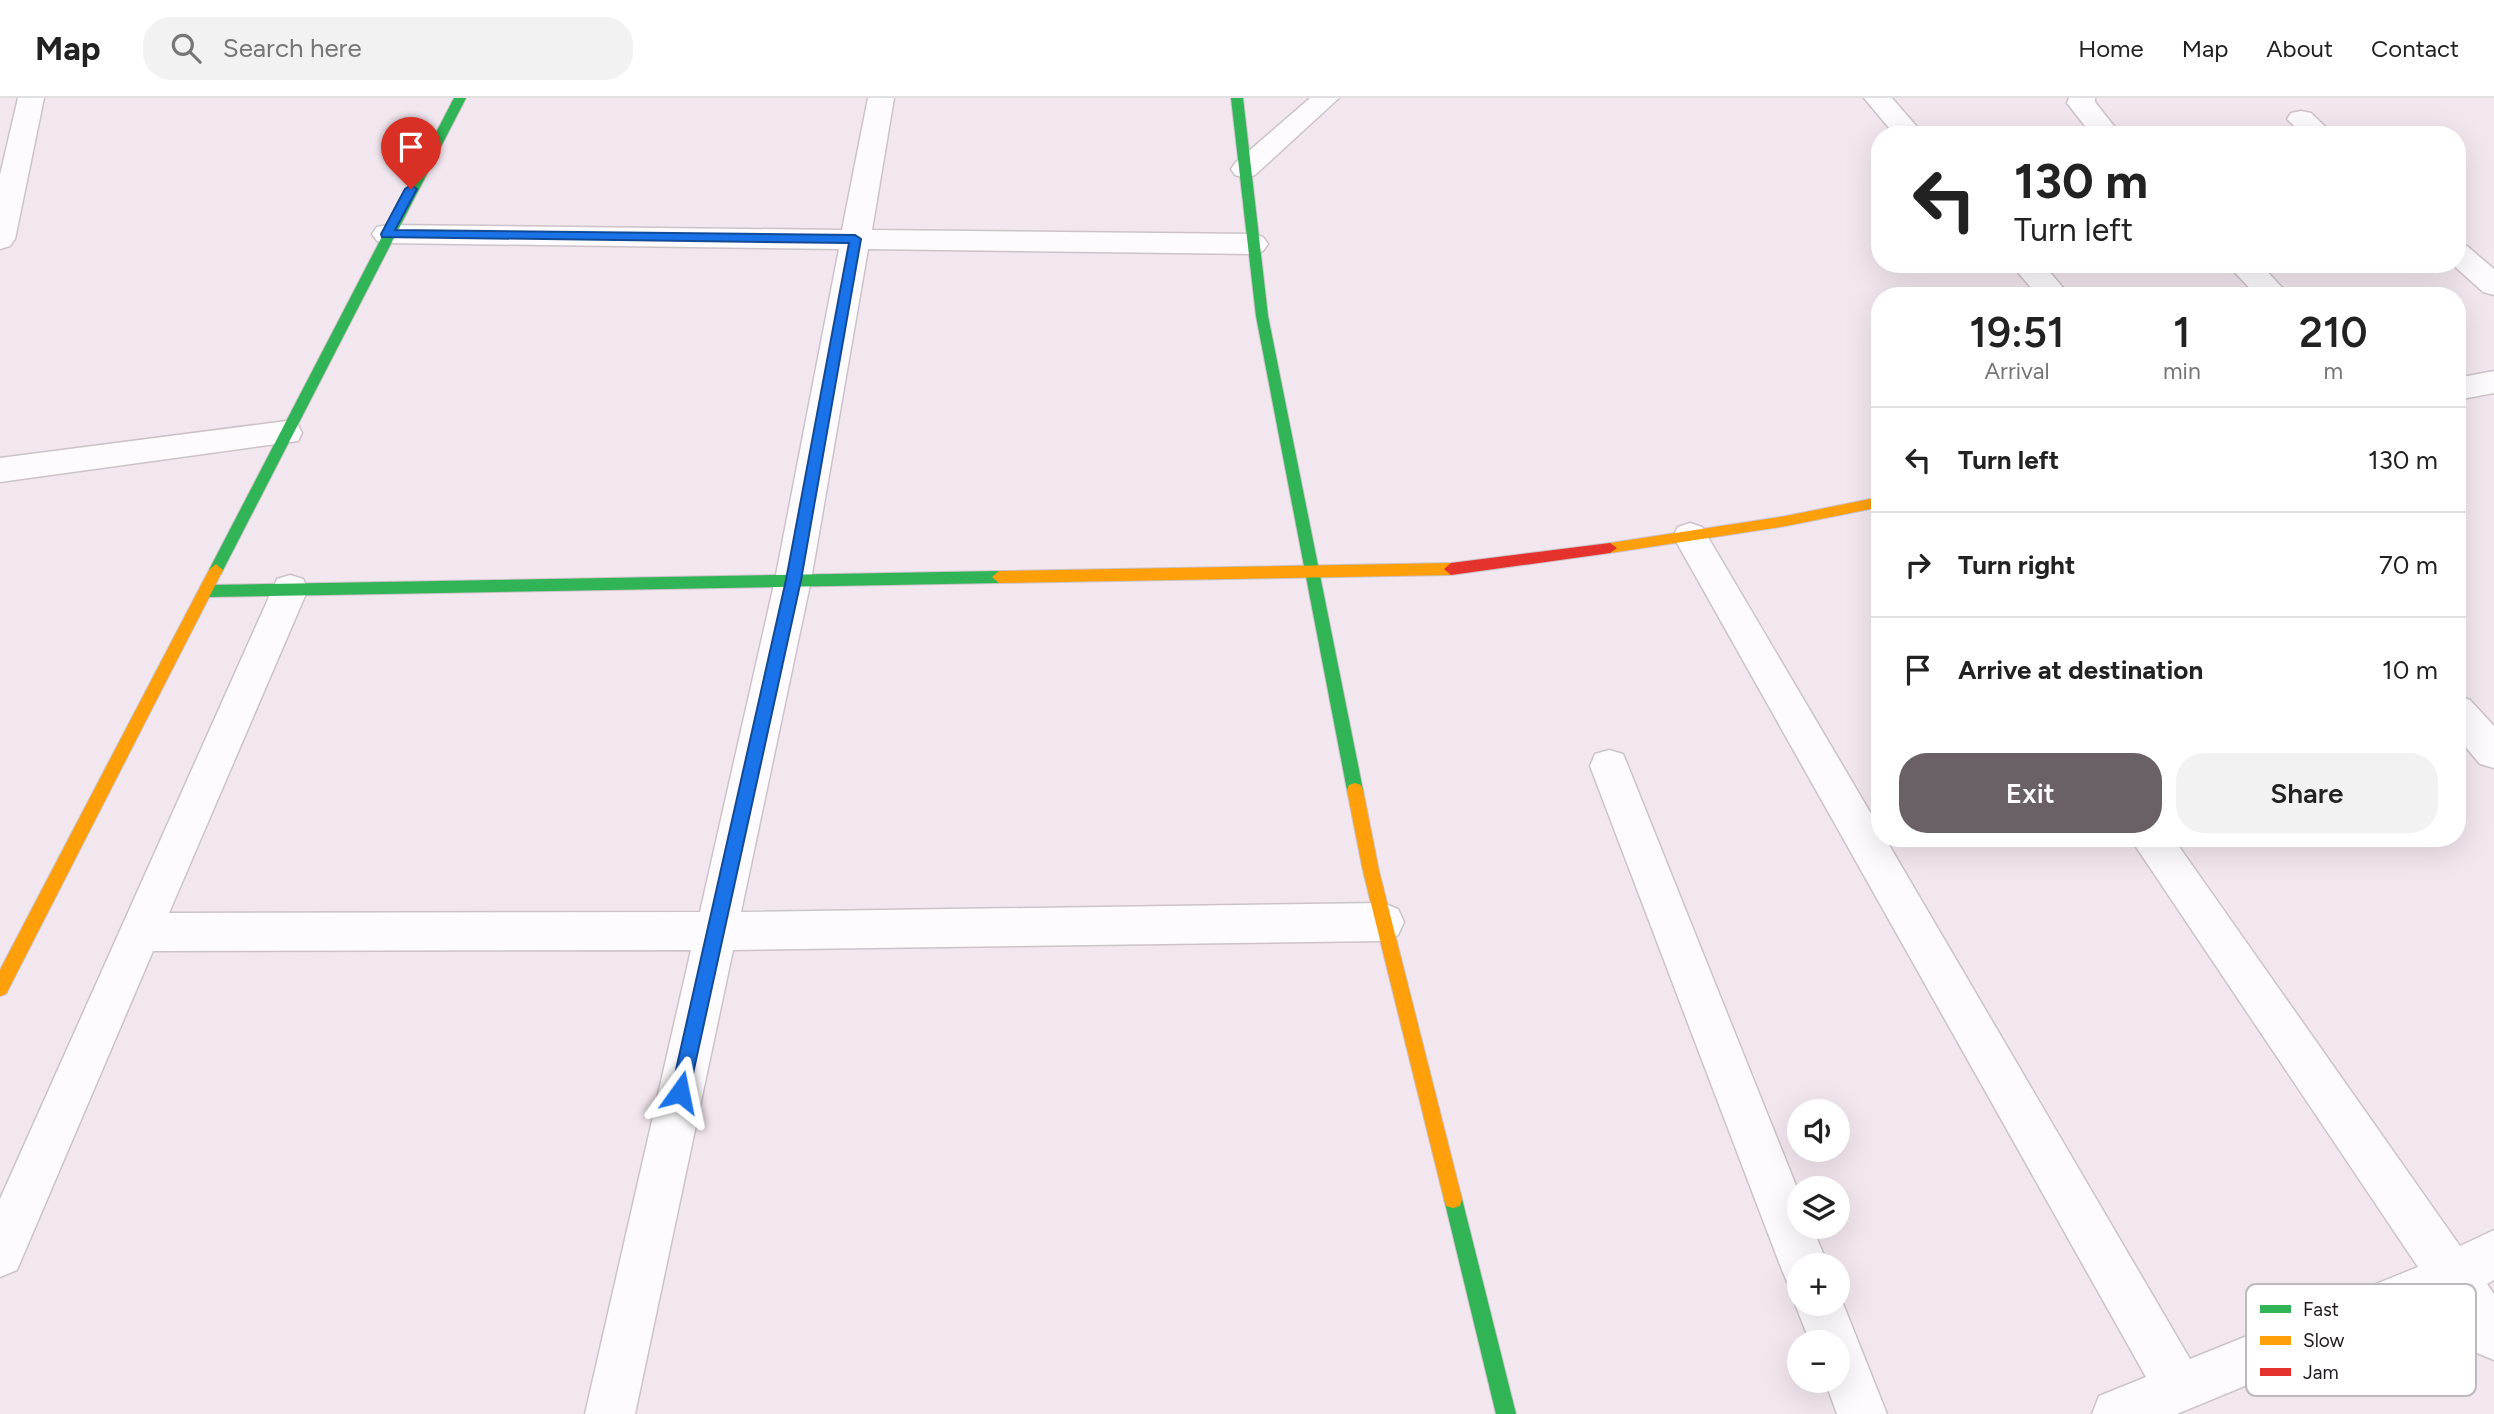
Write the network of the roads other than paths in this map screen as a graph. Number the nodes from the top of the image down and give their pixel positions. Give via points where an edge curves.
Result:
1 (31, 98) edge
2 (460, 98) edge
3 (881, 98) edge
4 (1237, 98) edge
5 (1326, 98) edge
6 (1877, 98) edge
7 (2082, 98) edge
8 (1902, 126) edge
9 (2100, 126) edge
10 (1245, 169) junction
11 (387, 234) junction
12 (0, 239) edge
13 (855, 239) junction
14 (1253, 244) junction
15 (2466, 261) edge
16 (2034, 273) edge
17 (2251, 273) edge
18 (2494, 285) edge
19 (2046, 287) edge
20 (2266, 287) edge
21 (2494, 382) edge
22 (2466, 387) edge
23 (286, 433) junction
24 (0, 470) edge
25 (1871, 504) edge
26 (1690, 536) junction
27 (1312, 574) junction
28 (793, 580) junction
29 (290, 590) junction
30 (206, 591) junction
31 (2466, 721) edge
32 (2494, 752) edge
33 (1609, 766) dead end
34 (2156, 847) edge
35 (1383, 922) junction
36 (715, 931) junction
37 (141, 932) junction
38 (0, 988) edge
39 (0, 1253) edge
40 (1799, 1253) edge
41 (2494, 1254) edge
42 (2451, 1277) junction
43 (2434, 1284) edge
44 (2456, 1284) edge
45 (2476, 1311) edge
46 (2494, 1336) edge
47 (2246, 1361) edge
48 (1850, 1382) edge
49 (2179, 1388) junction
50 (610, 1414) edge
51 (1506, 1414) edge
52 (1862, 1414) edge
53 (2117, 1414) edge

1 - 12 street
2 - 11 street
3 - 13 street
4 - 10 street
5 - 10 street
6 - 8 street
7 - 9 street via 2081,103
10 - 14 street
11 - 13 street
11 - 23 street
13 - 14 street
13 - 28 street
14 - 27 street via 1262,316
15 - 18 street
16 - 19 street
17 - 20 street
21 - 22 street
23 - 24 street
23 - 30 street
25 - 26 street
26 - 27 street via 1469,569
26 - 49 street
27 - 28 street
27 - 35 street
28 - 29 street
28 - 36 street
29 - 30 street
29 - 37 street
30 - 38 street
31 - 32 street
33 - 40 street
34 - 42 street
35 - 36 street
35 - 51 street
36 - 37 street
36 - 50 street
37 - 39 street
41 - 42 street
42 - 43 street
42 - 44 street
45 - 46 street
47 - 49 street
48 - 52 street
49 - 53 street

